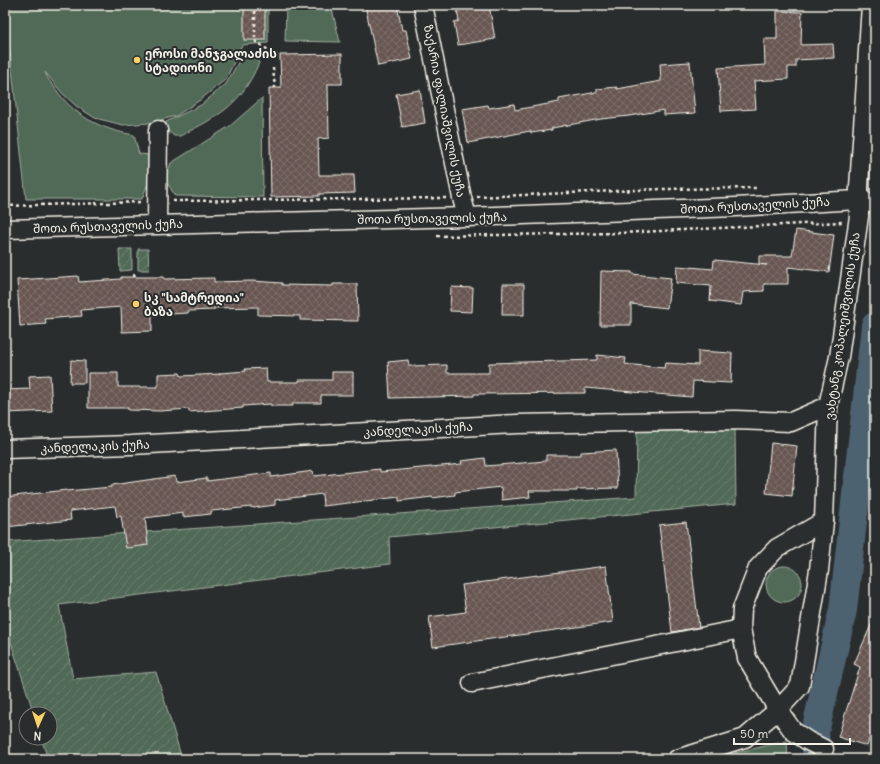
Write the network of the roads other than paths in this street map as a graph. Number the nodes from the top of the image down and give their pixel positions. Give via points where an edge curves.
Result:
1 (423, 5) edge
2 (871, 5) edge
3 (158, 130) dead end
4 (867, 202) edge
5 (467, 217) junction
6 (157, 224) junction
7 (5, 229) edge
8 (828, 406) junction
9 (5, 449) edge
10 (824, 522) junction
11 (741, 629) junction
12 (472, 683) dead end
13 (778, 710) junction
14 (824, 749) dead end
15 (677, 759) edge

1 - 5 street, ზაქარია ფალიაშვილის ქუჩა
2 - 4 street, ვახტანგ კოპალეიშვილის ქუჩა
3 - 6 street
4 - 5 street, შოთა რუსთაველის ქუჩა
4 - 8 street, ვახტანგ კოპალეიშვილის ქუჩა via 859,216 839,357
5 - 6 street, შოთა რუსთაველის ქუჩა
6 - 7 street, შოთა რუსთაველის ქუჩა
8 - 9 street, კანდელაკის ქუჩა via 791,422 734,420 516,424 131,445
8 - 10 street, ვახტანგ კოპალეიშვილის ქუჩა
10 - 11 street via 777,548 758,568 742,609
10 - 13 street, ვახტანგ კოპალეიშვილის ქუჩა via 819,570 800,686
11 - 12 street
11 - 13 street via 747,658
13 - 14 street via 793,731
13 - 15 street, ვახტანგ კოპალეიშვილის ქუჩა via 745,738

